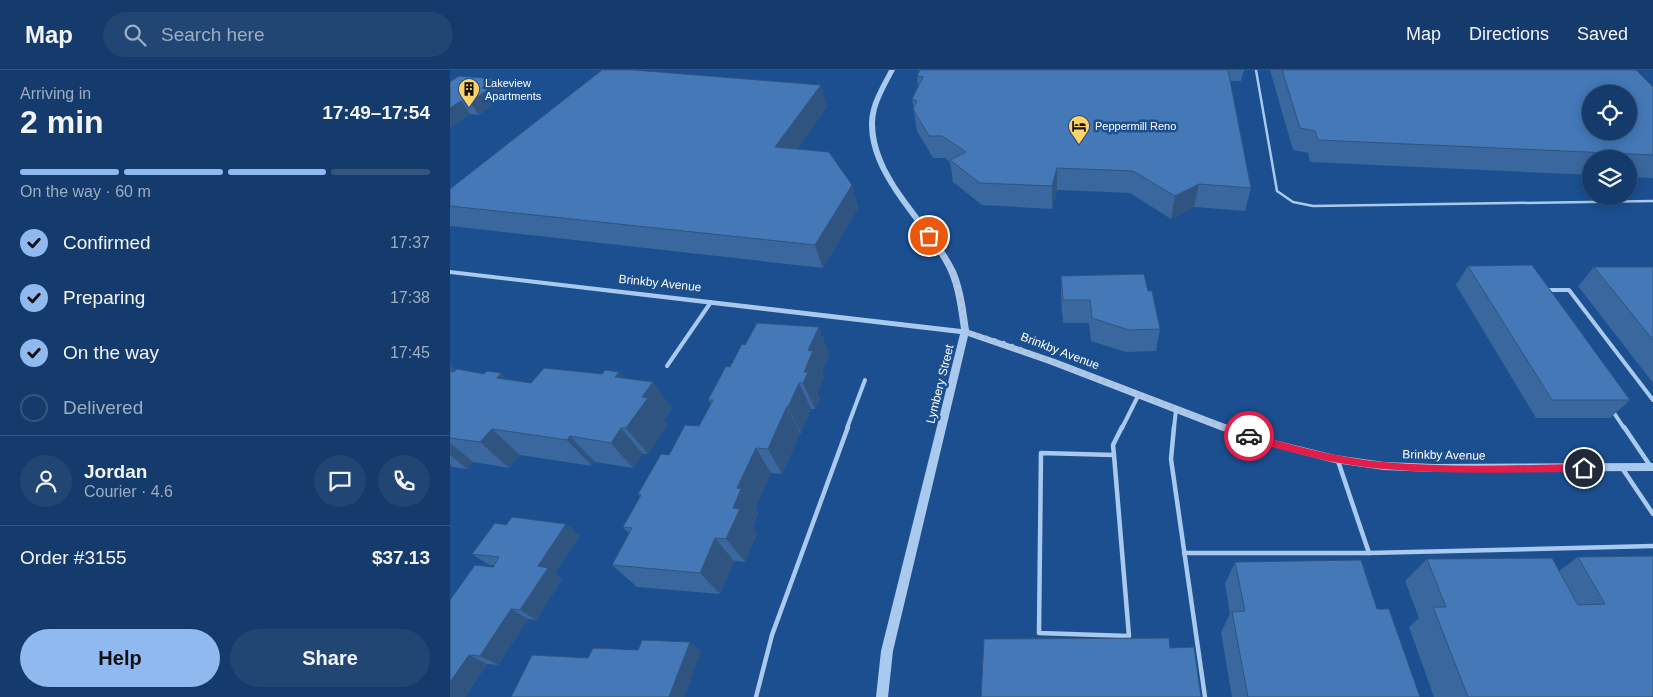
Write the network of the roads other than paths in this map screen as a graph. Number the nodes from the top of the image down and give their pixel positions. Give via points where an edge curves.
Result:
1 (892, 70) edge
2 (1256, 70) edge
3 (1653, 201) edge
4 (450, 272) edge
5 (1540, 290) edge
6 (712, 301) junction
7 (966, 332) junction
8 (667, 366) dead end
9 (866, 380) dead end
10 (1139, 394) junction
11 (1653, 400) edge
12 (1611, 408) edge
13 (1176, 409) junction
14 (1114, 455) junction
15 (1338, 459) junction
16 (1652, 467) edge
17 (1622, 468) junction
18 (1653, 514) edge
19 (1653, 546) edge
20 (1184, 553) junction
21 (1369, 553) junction
22 (756, 697) edge
23 (882, 697) edge
24 (1205, 697) edge

1 - 7 street, Lymbery Street via 875,105 873,141 888,175 948,263 960,292
2 - 3 lane via 1277,191 1293,202 1313,206
4 - 6 street, Brinkby Avenue
5 - 11 lane via 1568,290
6 - 7 street, Brinkby Avenue
6 - 8 lane
7 - 10 street, Brinkby Avenue
7 - 23 street, Lymbery Street via 887,652
9 - 22 lane via 772,635
10 - 13 street, Brinkby Avenue
10 - 14 lane via 1113,445
12 - 16 lane
13 - 15 street, Brinkby Avenue via 1247,436
13 - 20 lane via 1170,459
14 - 14 lane via 1041,453 1039,634 1129,636
15 - 17 street, Brinkby Avenue via 1449,469
15 - 21 lane
16 - 17 street, Brinkby Avenue
17 - 18 lane
19 - 21 lane
20 - 21 lane
20 - 24 lane

